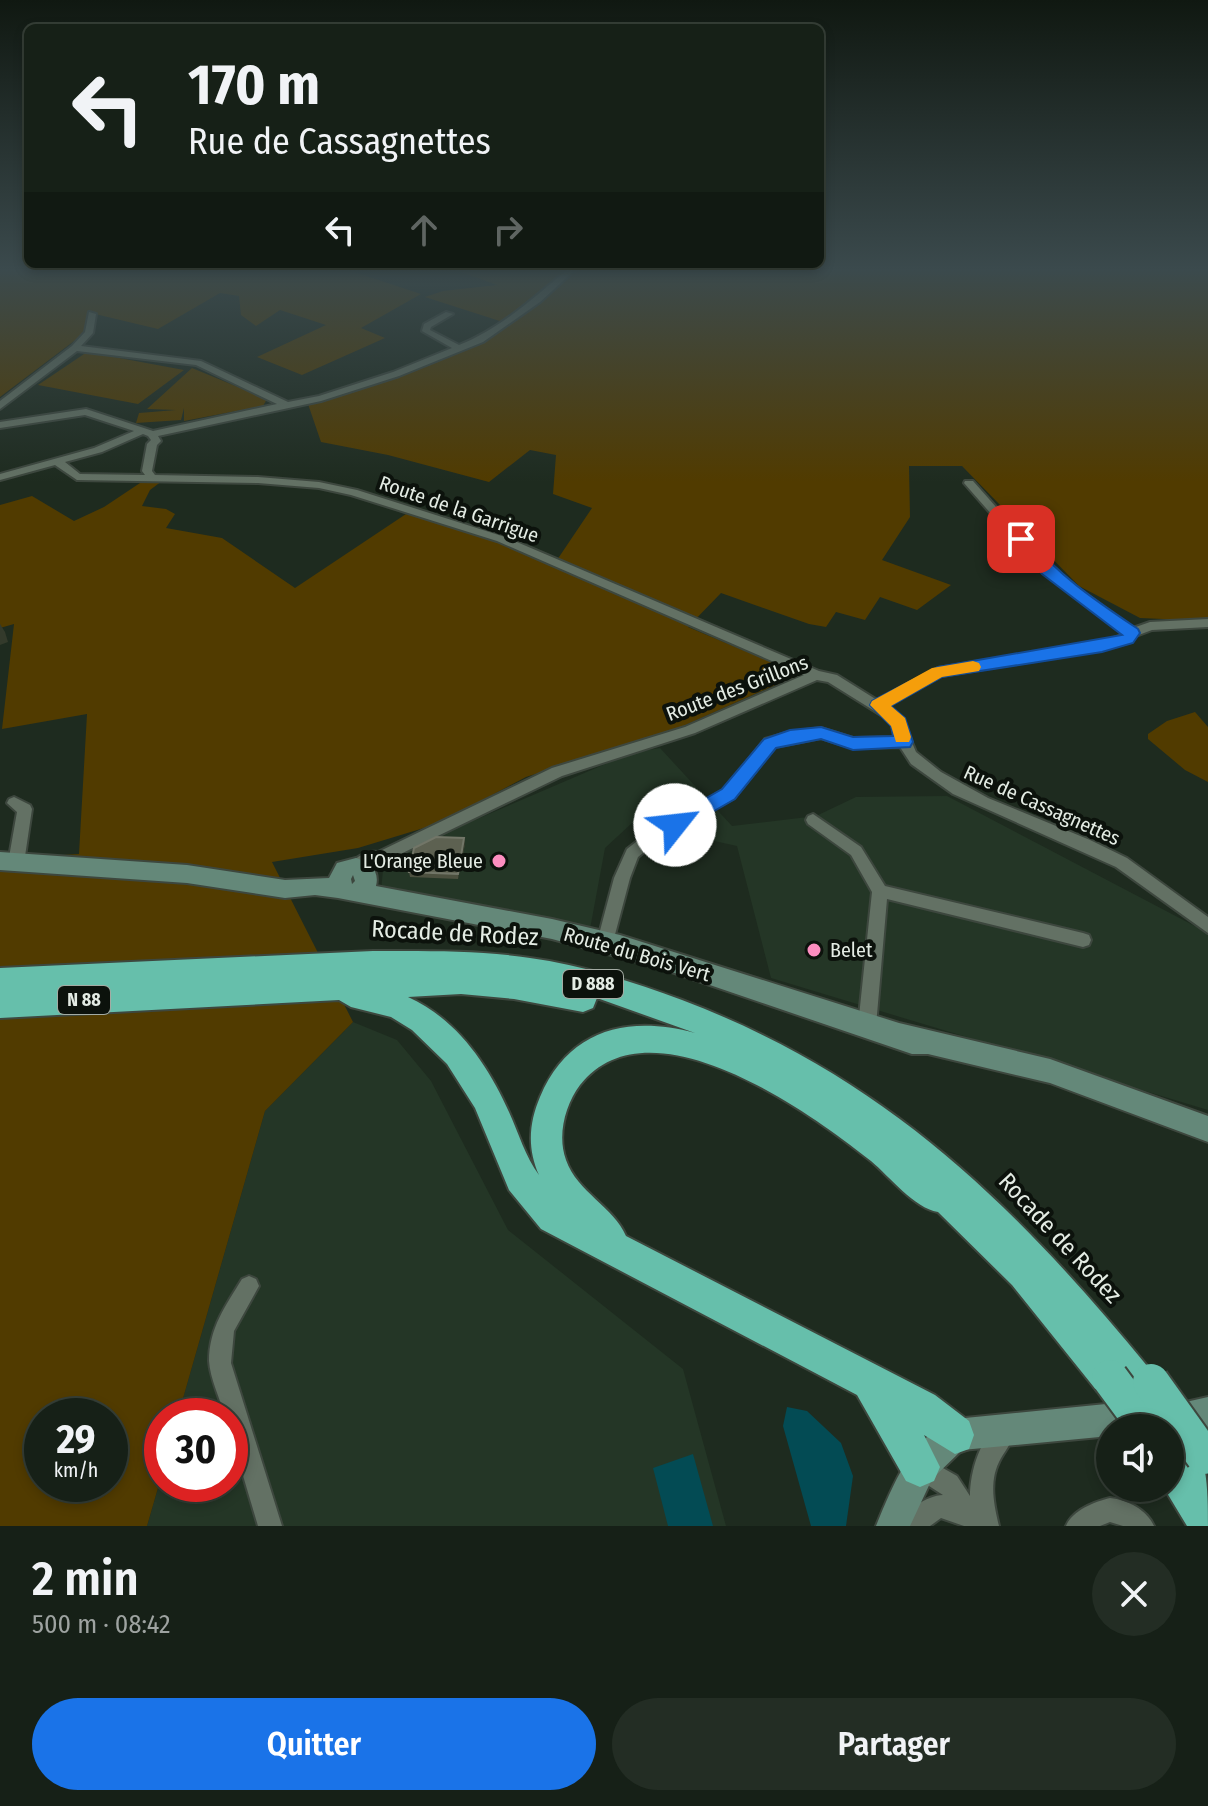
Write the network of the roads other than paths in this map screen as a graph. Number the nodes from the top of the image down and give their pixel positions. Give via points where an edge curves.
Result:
1 (82, 340) edge
2 (443, 340) edge
3 (475, 340) edge
4 (75, 348) junction
5 (458, 348) junction
6 (270, 404) junction
7 (0, 406) edge
8 (49, 416) junction
9 (0, 425) edge
10 (41, 427) dead end
11 (148, 437) junction
12 (58, 462) junction
13 (0, 477) edge
14 (153, 479) junction
15 (969, 483) dead end
16 (1208, 623) edge
17 (1132, 633) junction
18 (816, 675) junction
19 (878, 705) junction
20 (904, 742) junction
21 (14, 803) dead end
22 (813, 820) dead end
23 (8, 862) edge
24 (362, 879) junction
25 (880, 891) junction
26 (1208, 926) edge
27 (1083, 940) dead end
28 (605, 942) junction
29 (0, 981) edge
30 (168, 995) junction
31 (0, 1005) edge
32 (867, 1026) junction
33 (1208, 1129) edge
34 (620, 1249) junction
35 (1024, 1273) junction
36 (249, 1286) dead end
37 (1132, 1380) junction
38 (869, 1381) junction
39 (1132, 1414) edge
40 (1096, 1426) edge
41 (1007, 1430) junction
42 (955, 1435) junction
43 (1190, 1445) edge
44 (920, 1467) junction
45 (901, 1522) edge
46 (979, 1522) edge
47 (1208, 1523) edge
48 (270, 1526) edge
49 (1078, 1526) edge
50 (1142, 1526) edge

1 - 4 street
2 - 5 street
3 - 5 street
4 - 6 street via 198,363
4 - 7 street
5 - 6 street via 353,389
6 - 11 street
8 - 9 street
8 - 10 street
8 - 11 street via 86,412
11 - 12 street
11 - 14 street via 147,471
12 - 13 street
12 - 14 street, Route de la Garrigue via 77,477
14 - 18 street, Route de la Garrigue via 292,482 353,492 501,539
15 - 17 street via 1047,571
16 - 17 street via 1150,626
17 - 19 street via 1102,646 938,672
18 - 19 street, Route des Grillons via 832,678
18 - 24 street, Route des Grillons via 690,730 557,772
19 - 20 street, Rue de Cassagnettes via 899,723
20 - 26 street, Rue de Cassagnettes via 913,758 942,782 1121,862
20 - 28 street via 853,743 821,733 770,743 729,794 632,853
21 - 23 street via 25,809
22 - 25 street via 856,851
23 - 24 street, Route du Bois Vert via 187,874 285,889
24 - 28 street, Route du Bois Vert via 408,906 510,920
25 - 27 street
25 - 32 street
28 - 32 street, Route du Bois Vert
29 - 37 highway, Rocade de Rodez / D 888 via 407,962 530,971 606,987 716,1025 833,1086 973,1196 1080,1310
30 - 31 highway, Rocade de Rodez / N 88
30 - 34 highway via 347,993 391,1002 420,1016 469,1067 521,1179 553,1217
30 - 35 highway, Rocade de Rodez / D 888 via 461,981 566,995 649,1016 755,1060 861,1124 964,1211
32 - 33 street via 904,1040 1050,1071
34 - 35 highway via 561,1186 546,1137 549,1110 580,1065 608,1045 638,1037 704,1050 786,1085 830,1111
34 - 38 highway
35 - 37 highway, Rocade de Rodez / D 888
36 - 48 street via 224,1328 220,1363
37 - 39 highway, Rocade de Rodez, bridge
37 - 43 highway, bridge
38 - 42 highway
38 - 44 highway
40 - 41 street
41 - 42 street
41 - 46 street via 986,1458
42 - 44 street
43 - 47 highway
44 - 45 street
44 - 46 street via 949,1484
45 - 46 street via 938,1506
49 - 50 street via 1103,1509 1119,1509

